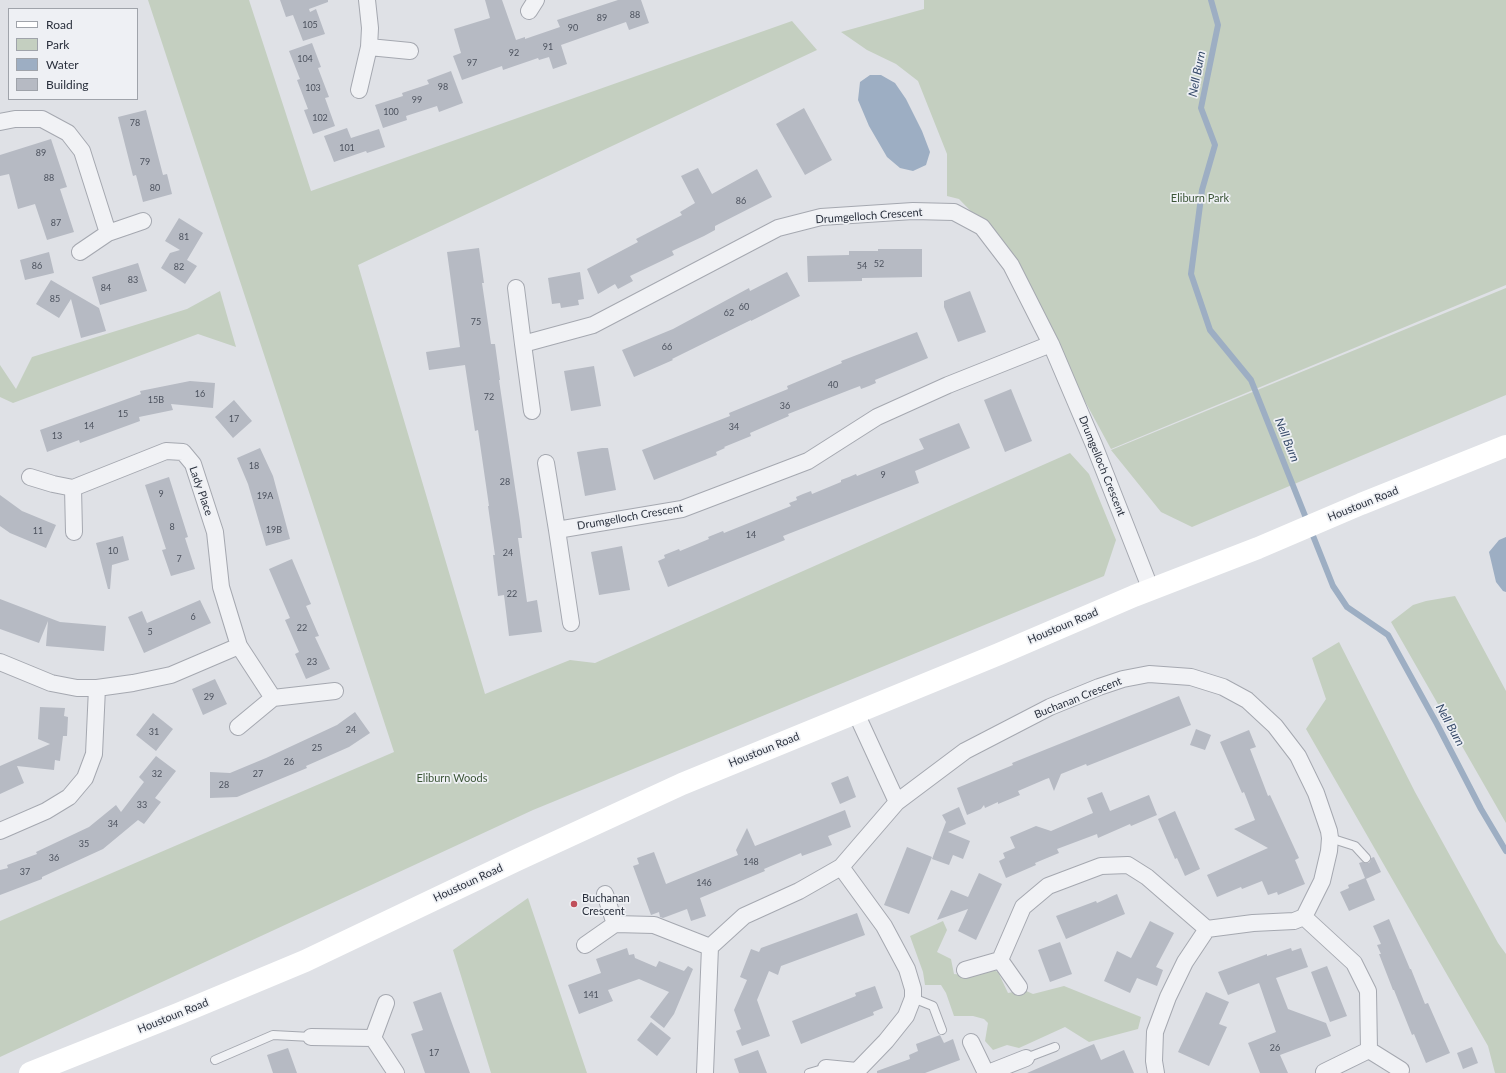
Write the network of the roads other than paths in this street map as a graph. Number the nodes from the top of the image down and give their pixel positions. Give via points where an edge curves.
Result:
1 (368, 0) edge
2 (369, 47) junction
3 (410, 51) dead end
4 (359, 90) dead end
5 (0, 122) edge
6 (143, 221) dead end
7 (108, 233) junction
8 (80, 252) dead end
9 (516, 288) dead end
10 (523, 344) junction
11 (1051, 344) junction
12 (532, 411) dead end
13 (1506, 446) edge
14 (546, 463) dead end
15 (30, 477) dead end
16 (73, 488) junction
17 (557, 530) junction
18 (74, 532) dead end
19 (1151, 590) junction
20 (571, 623) dead end
21 (240, 646) junction
22 (0, 662) edge
23 (98, 688) junction
24 (335, 691) dead end
25 (274, 698) junction
26 (856, 713) junction
27 (238, 727) dead end
28 (897, 802) junction
29 (0, 831) edge
30 (1330, 838) junction
31 (1366, 858) dead end
32 (841, 867) junction
33 (605, 894) dead end
34 (1304, 917) junction
35 (615, 924) junction
36 (1207, 930) junction
37 (585, 945) dead end
38 (710, 947) junction
39 (1000, 960) junction
40 (965, 970) dead end
41 (1019, 987) dead end
42 (912, 998) junction
43 (386, 1003) dead end
44 (942, 1030) dead end
45 (311, 1038) joint
46 (374, 1038) junction
47 (971, 1042) dead end
48 (1055, 1047) dead end
49 (1369, 1050) junction
50 (1026, 1058) joint
51 (215, 1060) dead end
52 (826, 1068) joint
53 (1402, 1070) dead end
54 (39, 1071) edge
55 (857, 1072) edge
56 (1324, 1072) edge
57 (396, 1073) edge
58 (705, 1073) edge
59 (809, 1073) edge
60 (987, 1073) edge
61 (1156, 1073) edge

1 - 2 street
2 - 3 street
2 - 4 street
5 - 7 street via 42,119 68,133 82,151
6 - 7 street
7 - 8 street
9 - 10 street
10 - 11 street, Drumgelloch Crescent via 593,325 778,228 821,217 914,211 954,212 982,227 1011,265
10 - 12 street
11 - 17 street, Drumgelloch Crescent via 876,417 808,461 682,509
11 - 19 street, Drumgelloch Crescent via 1100,458
13 - 19 street, Houstoun Road
14 - 17 street
15 - 16 street
16 - 18 street
16 - 21 street, Lady Place via 166,451 183,452 194,464 215,532 221,588
17 - 20 street
19 - 26 street, Houstoun Road
21 - 23 street via 171,675
21 - 25 street, Lady Place
22 - 23 street via 51,683 77,688
23 - 29 street via 94,754 85,778 69,797 46,811
24 - 25 street
25 - 27 street
26 - 28 street
26 - 54 street, Houstoun Road via 682,784 305,960
28 - 30 street, Buchanan Crescent via 965,751 1050,707 1123,679 1149,674 1191,677 1223,687 1247,700 1275,726 1298,756 1316,794
28 - 32 street, Buchanan Crescent
30 - 31 lane via 1356,846
30 - 34 street, Buchanan Crescent via 1322,881
32 - 38 street, Buchanan Crescent via 800,891 744,916
32 - 42 street via 884,926 907,969 913,989
33 - 35 street
34 - 36 street
34 - 49 street via 1354,963 1368,992
35 - 37 street
35 - 38 street via 654,925
36 - 39 street via 1147,878 1128,865 1101,866 1048,886 1023,907
36 - 61 street via 1185,962 1155,1032
38 - 58 street
39 - 40 street
39 - 41 street
42 - 44 lane via 933,1006
42 - 55 street via 906,1016
43 - 46 street
45 - 46 street
45 - 51 lane via 273,1036
46 - 57 street
47 - 60 street
48 - 50 lane
49 - 53 street
49 - 56 street
50 - 60 street
52 - 55 street
52 - 59 lane

